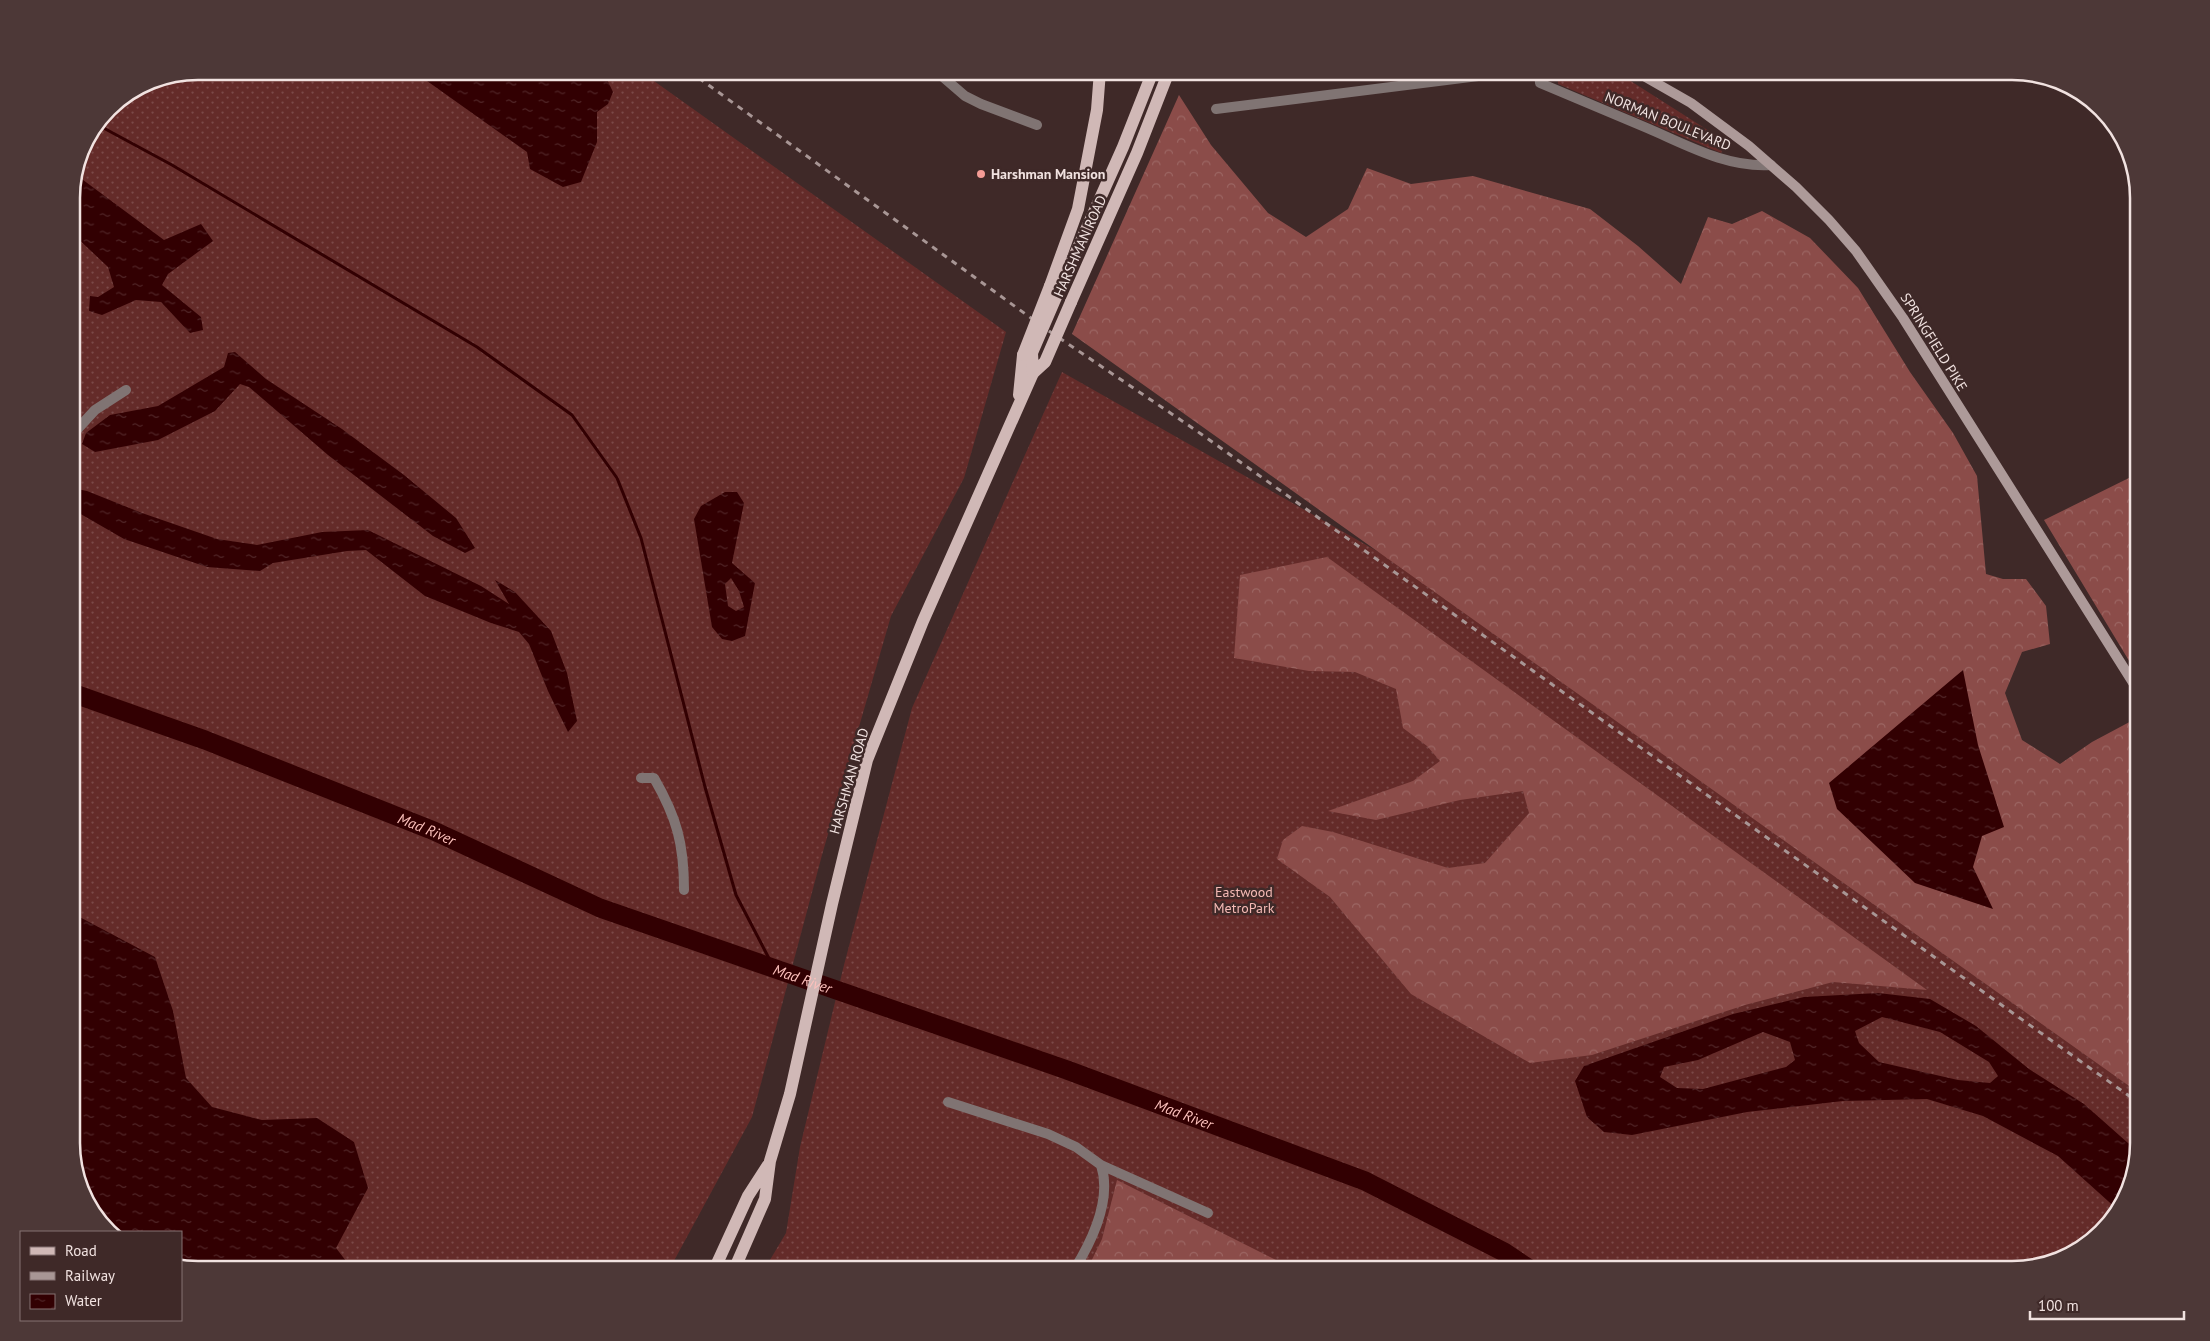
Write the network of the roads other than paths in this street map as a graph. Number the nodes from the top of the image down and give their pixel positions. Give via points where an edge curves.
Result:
1 (946, 80) edge
2 (1099, 80) edge
3 (1149, 80) edge
4 (1165, 80) edge
5 (1446, 80) edge
6 (1540, 80) edge
7 (1651, 80) edge
8 (1216, 109) dead end
9 (1037, 125) dead end
10 (1771, 165) junction
11 (1053, 291) junction
12 (1033, 373) junction
13 (126, 390) dead end
14 (1018, 407) junction
15 (80, 426) edge
16 (2130, 675) edge
17 (641, 778) dead end
18 (684, 890) dead end
19 (948, 1102) dead end
20 (770, 1160) junction
21 (1101, 1165) junction
22 (1208, 1213) dead end
23 (718, 1261) edge
24 (738, 1261) edge
25 (1079, 1261) edge

1 - 9 street via 965,96 981,104
2 - 11 main road via 1078,209
3 - 11 main road, HARSHMAN ROAD via 1119,155
4 - 12 main road, HARSHMAN ROAD, bridge via 1137,153 1044,362
5 - 8 street
6 - 10 street, NORMAN BOULEVARD via 1540,83 1703,152 1736,164
7 - 10 main road, SPRINGFIELD PIKE via 1691,103
10 - 16 main road, SPRINGFIELD PIKE via 1829,220 1880,284
11 - 12 main road, HARSHMAN ROAD, bridge via 1032,353
11 - 14 main road, bridge via 1023,355
12 - 14 main road, HARSHMAN ROAD
13 - 15 street via 95,410
14 - 20 main road, HARSHMAN ROAD via 923,621 867,760 790,1094
17 - 18 street via 654,778 676,822 682,851
19 - 21 street via 1048,1134
20 - 23 main road, HARSHMAN ROAD via 748,1196
20 - 24 main road, HARSHMAN ROAD via 765,1199
21 - 22 street
21 - 25 street via 1103,1201

